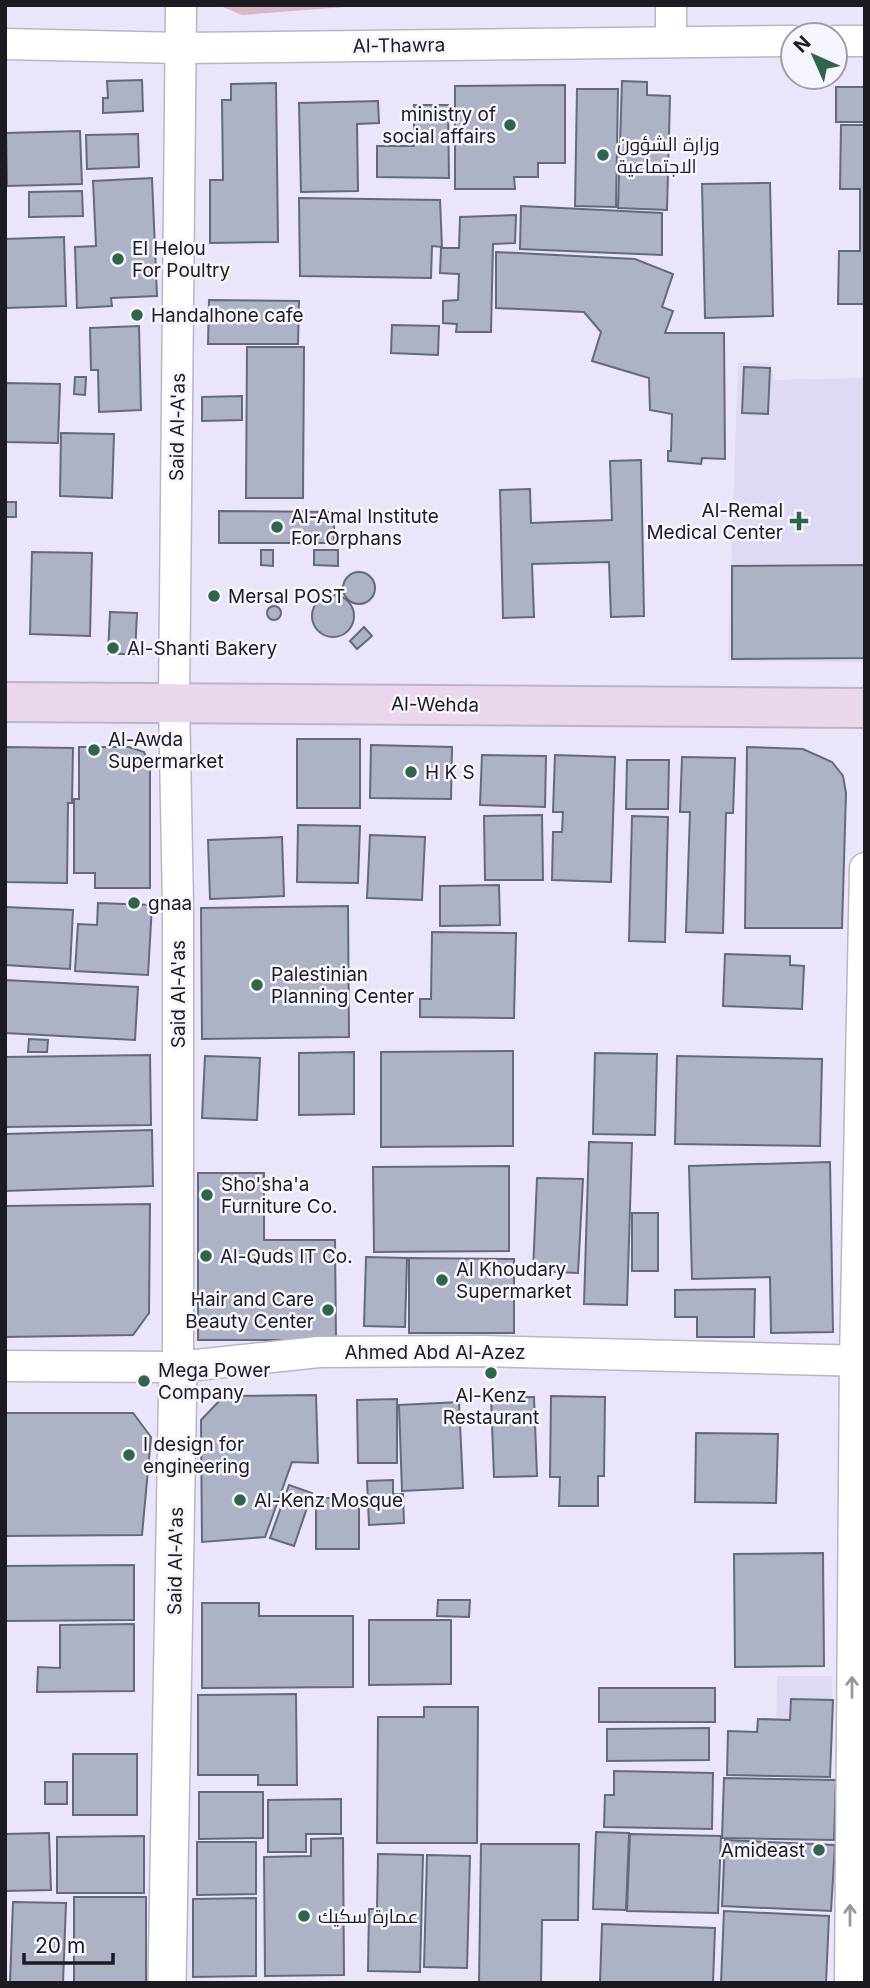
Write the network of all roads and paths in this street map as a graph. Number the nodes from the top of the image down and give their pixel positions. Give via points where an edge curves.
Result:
1 (181, 5) edge
2 (671, 5) edge
3 (671, 41) junction
4 (779, 41) edge
5 (5, 44) edge
6 (180, 48) junction
7 (174, 701) junction
8 (5, 702) edge
9 (865, 708) edge
10 (865, 868) edge
11 (860, 1361) edge
12 (5, 1366) edge
13 (178, 1367) junction
14 (167, 1983) edge
15 (850, 1983) edge

1 - 6 street, Said Al-A'as
2 - 3 street
3 - 4 street, Al-Thawra
3 - 6 street, Al-Thawra
5 - 6 street, Al-Thawra
6 - 7 street, Said Al-A'as
7 - 8 main road, Al-Wehda
7 - 9 main road, Al-Wehda
7 - 13 street, Said Al-A'as
10 - 11 street
11 - 13 street, Ahmed Abd Al-Azez via 483,1351 319,1352
15 -> 11 street
12 - 13 street, Ahmed Abd Al-Azez
13 - 14 street, Said Al-A'as

